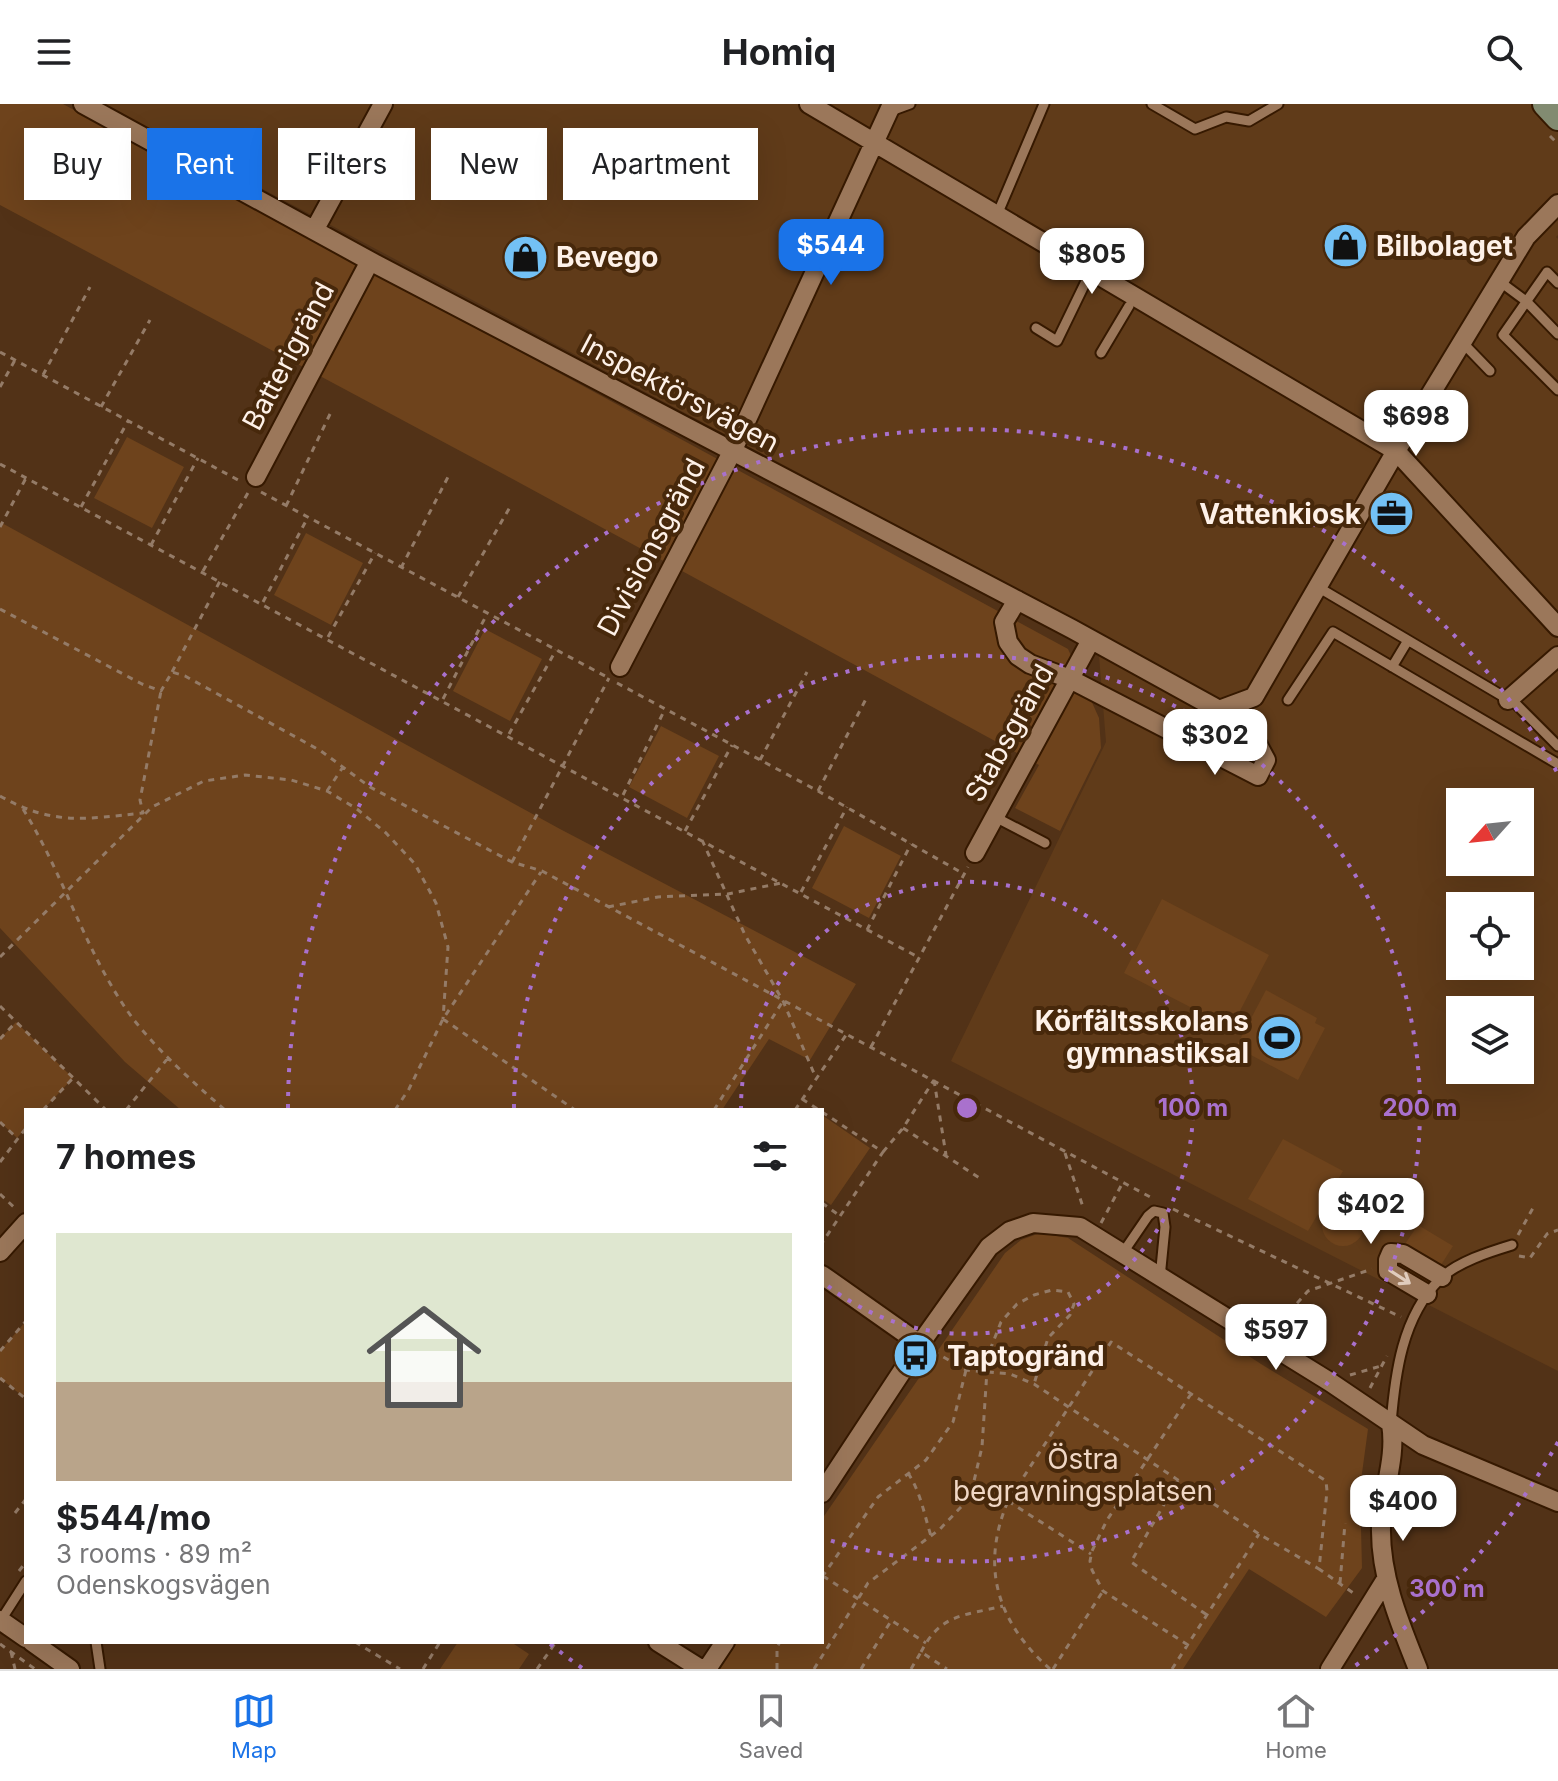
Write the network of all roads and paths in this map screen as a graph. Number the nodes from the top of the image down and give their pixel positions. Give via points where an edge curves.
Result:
1 (83, 104) edge
2 (383, 104) edge
3 (809, 104) edge
4 (910, 104) edge
5 (1044, 104) edge
6 (1152, 104) edge
7 (1278, 104) edge
8 (1545, 104) edge
9 (890, 108) edge
10 (1558, 118) edge
11 (875, 142) junction
12 (1558, 204) edge
13 (997, 215) junction
14 (315, 229) junction
15 (370, 261) junction
16 (1091, 271) junction
17 (1499, 281) junction
18 (1558, 283) edge
19 (90, 287) dead end
20 (1526, 301) junction
21 (1129, 306) dead end
22 (150, 320) dead end
23 (1036, 328) dead end
24 (1558, 334) edge
25 (1462, 342) junction
26 (0, 352) edge
27 (1101, 353) dead end
28 (15, 360) junction
29 (1490, 371) dead end
30 (43, 375) junction
31 (0, 387) edge
32 (1558, 390) edge
33 (101, 407) junction
34 (331, 412) dead end
35 (128, 421) junction
36 (1396, 451) junction
37 (732, 452) junction
38 (198, 458) junction
39 (0, 464) edge
40 (449, 475) dead end
41 (26, 478) junction
42 (254, 482) junction
43 (286, 506) junction
44 (81, 507) junction
45 (510, 507) dead end
46 (308, 517) junction
47 (0, 527) edge
48 (151, 545) junction
49 (375, 553) junction
50 (401, 568) junction
51 (203, 572) junction
52 (220, 581) junction
53 (1316, 586) junction
54 (458, 598) junction
55 (1017, 600) junction
56 (262, 604) junction
57 (0, 609) edge
58 (487, 614) junction
59 (1558, 627) edge
60 (327, 638) junction
61 (1091, 640) junction
62 (1407, 642) junction
63 (556, 650) junction
64 (1558, 656) edge
65 (1392, 667) junction
66 (172, 672) junction
67 (807, 672) dead end
68 (614, 673) junction
69 (1070, 679) junction
70 (161, 691) junction
71 (866, 699) dead end
72 (442, 700) junction
73 (1288, 700) dead end
74 (1508, 700) junction
75 (1236, 704) junction
76 (665, 709) junction
77 (508, 736) junction
78 (732, 745) junction
79 (1558, 746) edge
80 (760, 760) junction
81 (1558, 764) edge
82 (564, 766) junction
83 (343, 767) junction
84 (327, 791) junction
85 (818, 791) junction
86 (0, 796) edge
87 (622, 797) junction
88 (847, 807) junction
89 (23, 809) junction
90 (995, 817) junction
91 (685, 831) junction
92 (702, 840) junction
93 (1045, 843) dead end
94 (911, 844) junction
95 (975, 853) joint
96 (512, 862) junction
97 (542, 871) junction
98 (964, 874) junction
99 (781, 883) junction
100 (67, 893) junction
101 (800, 893) junction
102 (728, 894) junction
103 (608, 907) junction
104 (867, 930) junction
105 (0, 957) edge
106 (918, 957) junction
107 (783, 1001) junction
108 (0, 1006) edge
109 (443, 1019) junction
110 (16, 1022) junction
111 (846, 1035) junction
112 (0, 1039) edge
113 (871, 1047) junction
114 (168, 1058) junction
115 (73, 1078) junction
116 (816, 1078) junction
117 (934, 1080) junction
118 (802, 1099) junction
119 (45, 1108) edge
120 (104, 1108) edge
121 (128, 1108) edge
122 (223, 1108) edge
123 (396, 1108) edge
124 (572, 1108) edge
125 (715, 1108) edge
126 (796, 1108) edge
127 (816, 1108) edge
128 (824, 1114) edge
129 (0, 1122) edge
130 (903, 1128) junction
131 (24, 1130) edge
132 (17, 1138) junction
133 (883, 1152) junction
134 (1065, 1153) junction
135 (946, 1156) junction
136 (0, 1162) edge
137 (981, 1179) dead end
138 (1122, 1184) junction
139 (0, 1194) edge
140 (824, 1204) edge
141 (1161, 1207) junction
142 (1533, 1208) dead end
143 (1084, 1209) dead end
144 (840, 1216) junction
145 (22, 1217) edge
146 (1558, 1230) edge
147 (1093, 1237) junction
148 (824, 1240) edge
149 (1508, 1246) junction
150 (0, 1252) edge
151 (1122, 1255) junction
152 (1372, 1269) dead end
153 (824, 1276) edge
154 (1442, 1277) junction
155 (1160, 1278) junction
156 (1330, 1284) junction
157 (1427, 1294) junction
158 (1406, 1320) dead end
159 (24, 1323) edge
160 (1271, 1333) dead end
161 (920, 1344) junction
162 (0, 1351) edge
163 (1388, 1355) dead end
164 (1381, 1366) junction
165 (966, 1370) junction
166 (986, 1374) junction
167 (1345, 1377) dead end
168 (0, 1378) edge
169 (1034, 1384) junction
170 (1191, 1394) junction
171 (24, 1397) edge
172 (1362, 1402) junction
173 (1068, 1406) junction
174 (1391, 1424) junction
175 (1147, 1459) junction
176 (908, 1473) junction
177 (1178, 1480) junction
178 (824, 1490) edge
179 (1008, 1501) junction
180 (24, 1502) edge
181 (1558, 1502) edge
182 (15, 1513) dead end
183 (1345, 1523) dead end
184 (1259, 1534) junction
185 (931, 1536) junction
186 (1091, 1554) junction
187 (1319, 1569) junction
188 (824, 1573) edge
189 (824, 1577) edge
190 (1386, 1579) junction
191 (24, 1584) edge
192 (1340, 1584) junction
193 (1103, 1591) junction
194 (857, 1599) junction
195 (1370, 1605) junction
196 (1003, 1606) junction
197 (1207, 1615) junction
198 (1, 1620) edge
199 (891, 1621) junction
200 (24, 1637) edge
201 (926, 1643) junction
202 (0, 1644) edge
203 (35, 1644) edge
204 (96, 1644) edge
205 (359, 1644) edge
206 (439, 1644) edge
207 (555, 1644) edge
208 (661, 1644) edge
209 (723, 1644) edge
210 (779, 1644) edge
211 (1188, 1645) junction
212 (11, 1652) junction
213 (921, 1652) junction
214 (15, 1669) edge
215 (35, 1669) edge
216 (70, 1669) edge
217 (100, 1669) edge
218 (400, 1669) edge
219 (423, 1669) edge
220 (537, 1669) edge
221 (704, 1669) edge
222 (777, 1669) edge
223 (814, 1669) edge
224 (861, 1669) edge
225 (911, 1669) edge
226 (947, 1669) edge
227 (1052, 1669) edge
228 (1172, 1669) edge
229 (1330, 1669) edge
230 (1418, 1669) edge

1 - 14 street, Inspektörsvägen
2 - 14 street
3 - 11 street
4 - 9 lane
5 - 13 lane
6 - 7 lane via 1195,129 1226,117 1249,121
8 - 10 street
9 - 11 street, Divisionsgränd
11 - 13 street
11 - 37 street, Divisionsgränd
12 - 17 street via 1526,237
13 - 16 street
14 - 15 street, Inspektörsvägen
15 - 37 street, Inspektörsvägen
15 - 42 street, Batterigränd
16 - 23 lane via 1057,341
16 - 36 street
17 - 20 lane
17 - 25 street
18 - 20 lane via 1547,272
19 - 30 path
20 - 24 lane
20 - 32 lane via 1503,335
21 - 27 lane
22 - 33 path
25 - 29 lane
25 - 36 street
26 - 28 path
28 - 30 path
28 - 31 path
30 - 33 path
33 - 35 path
34 - 43 path
35 - 38 path
35 - 44 path
36 - 53 street
36 - 59 street
37 - 55 street, Inspektörsvägen
37 - 68 street, Divisionsgränd
38 - 42 path
38 - 48 path
39 - 41 path
40 - 50 path
41 - 44 path
41 - 47 path
42 - 43 path
42 - 51 path
43 - 46 path
44 - 48 path
45 - 54 path
46 - 49 path
46 - 56 path
48 - 51 path
49 - 50 path
49 - 60 path
50 - 54 path
51 - 52 path
52 - 56 path
52 - 66 path
53 - 62 lane
53 - 75 street, Inspektörsvägen via 1254,697
54 - 58 path
55 - 61 street, Inspektörsvägen
55 - 69 street via 1004,622 1008,642 1030,664
56 - 60 path
57 - 70 path
58 - 63 path
58 - 72 path
60 - 72 path
61 - 69 street, Stabsgränd
61 - 75 street, Inspektörsvägen via 1219,710
62 - 65 lane
62 - 74 lane
63 - 68 path
63 - 77 path
64 - 74 street
65 - 73 lane via 1333,632
65 - 81 lane
66 - 70 path
66 - 83 path
67 - 80 path
68 - 76 path
68 - 82 path
69 - 75 street via 1258,776 1266,760
69 - 90 street, Stabsgränd
70 - 89 path via 140,800 143,813 75,820
71 - 85 path
72 - 77 path
74 - 79 lane
76 - 78 path
76 - 87 path
77 - 82 path
78 - 80 path
78 - 91 path
80 - 85 path
82 - 87 path
82 - 96 path
83 - 84 path
83 - 96 path via 370,787
84 - 100 path via 245,775 204,781 152,807
84 - 109 path via 386,833 415,864 436,903 448,947
85 - 88 path
86 - 89 path
87 - 91 path
88 - 94 path
88 - 101 path
89 - 100 path
90 - 93 lane
90 - 95 street, Stabsgränd
91 - 92 path
92 - 99 path
92 - 102 path
94 - 98 path
94 - 104 path
95 - 98 path
96 - 97 path
97 - 103 path
97 - 109 path
98 - 106 path
99 - 101 path
99 - 102 path
100 - 105 path
100 - 114 path via 112,983
101 - 104 path
102 - 103 path via 658,897
102 - 107 path
103 - 107 path
104 - 106 path
106 - 113 path
107 - 111 path
107 - 116 path
107 - 125 path
108 - 110 path
109 - 123 path
109 - 124 path
110 - 112 path
110 - 115 path
111 - 113 path
111 - 116 path
113 - 117 path
114 - 121 path
114 - 122 path
115 - 119 path
115 - 120 path
116 - 118 path
117 - 130 path
117 - 134 path
117 - 135 path
118 - 126 path
118 - 127 path
128 - 133 path
129 - 132 path
130 - 133 path
130 - 135 path
131 - 132 path
132 - 136 path
133 - 144 path
134 - 138 path
134 - 143 path
135 - 137 path
138 - 141 path
138 - 147 path
139 - 145 path
140 - 144 path
141 - 151 lane via 1148,1216
141 - 155 lane via 1165,1227
141 - 156 path
142 - 149 path
144 - 148 path
145 - 150 street
146 - 149 path via 1547,1234 1530,1258 1515,1255
147 - 151 street
147 - 161 street via 1080,1227 1041,1222 1010,1231 989,1247
149 - 154 lane
151 - 155 street
152 - 156 path
153 - 161 street
154 - 157 lane
154 -> 157 street via 1403,1254 1391,1253 1388,1271
155 - 172 street
156 - 158 path
156 - 160 path via 1308,1291
157 - 174 lane via 1402,1349
159 - 162 path
161 - 165 path
161 - 178 street
163 - 164 path
164 - 167 path
164 - 172 path
165 - 166 path
165 - 176 path via 953,1422 926,1460
166 - 169 path via 1010,1374
166 - 169 path via 1001,1322 1017,1304 1052,1290 1068,1292 1074,1304 1070,1315 1048,1338
166 - 185 path via 987,1408 974,1481 962,1506
168 - 171 path
169 - 173 path
170 - 173 path via 1111,1342
170 - 175 path
170 - 187 path via 1326,1481
172 - 174 street
173 - 175 path
173 - 179 path
174 - 181 street via 1423,1445
174 - 190 street via 1395,1444 1381,1525
175 - 177 path
175 - 186 path
176 - 185 path
176 - 188 path via 878,1497
177 - 184 path
177 - 197 path via 1131,1562
179 - 186 path
179 - 196 path via 993,1558
180 - 182 path
183 - 192 path
184 - 187 path
184 - 197 path
185 - 194 path via 878,1574
186 - 193 path
187 - 192 path
189 - 194 path
190 - 195 street
190 - 230 street
191 - 198 lane
192 - 195 path
193 - 211 path
193 - 227 path
194 - 199 path
194 - 223 path
195 - 229 street
196 - 201 path via 937,1626
196 - 227 path via 1016,1633
197 - 211 path
198 - 200 street
199 - 201 path
199 - 224 path
201 - 213 path
202 - 212 path
203 - 216 street
204 - 217 lane
205 - 218 path
206 - 219 path
207 - 220 path
208 - 221 street
209 - 221 street
210 - 222 path
211 - 228 path
212 - 214 path
212 - 215 path
213 - 225 path
213 - 226 path

